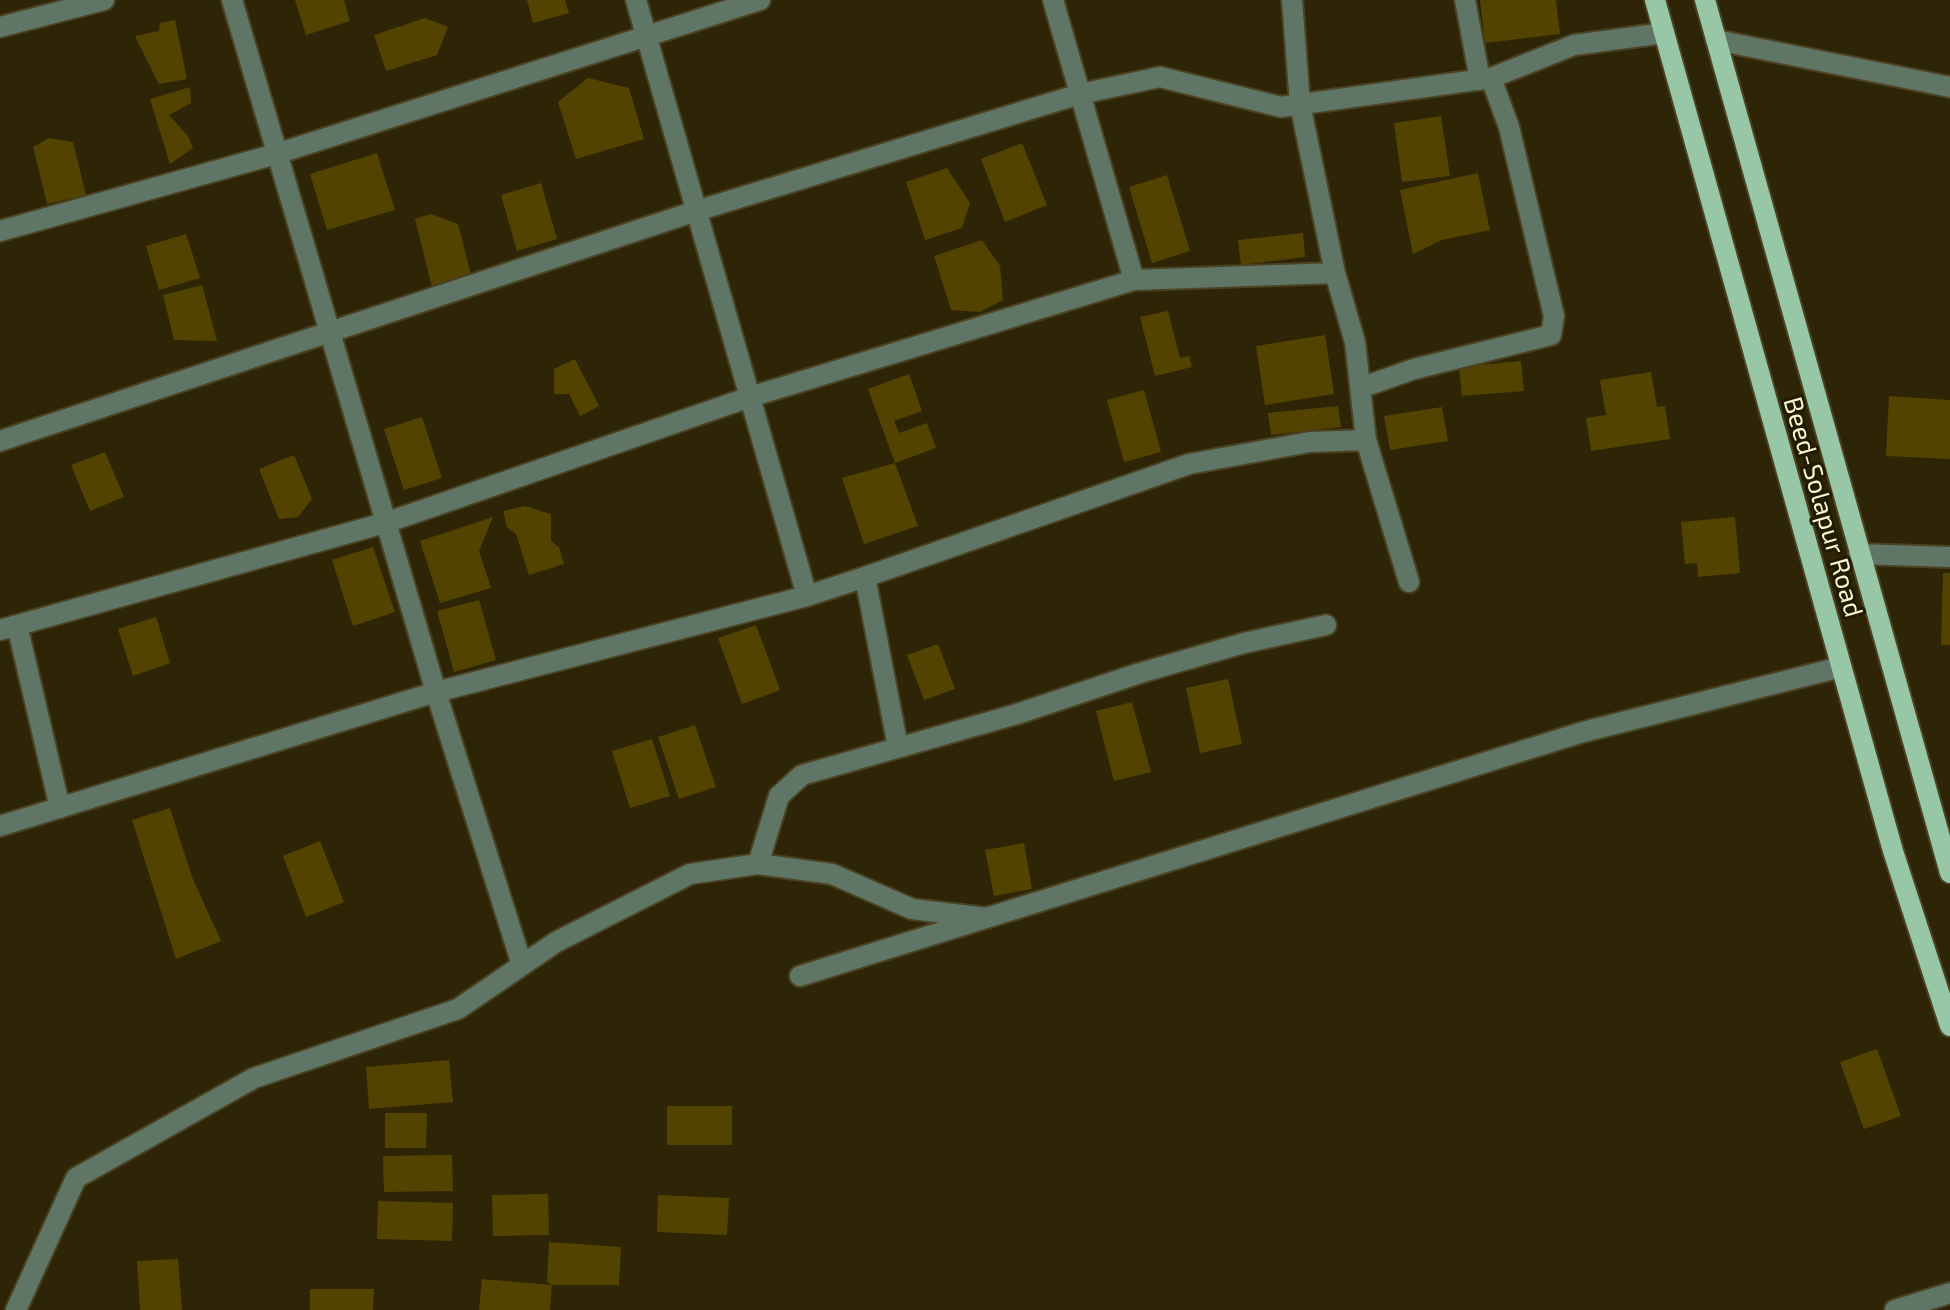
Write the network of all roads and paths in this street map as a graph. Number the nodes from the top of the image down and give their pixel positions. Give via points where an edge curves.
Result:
1 (104, 0) edge
2 (232, 0) edge
3 (636, 0) edge
4 (760, 0) edge
5 (1053, 0) edge
6 (1292, 0) edge
7 (1465, 0) edge
8 (1655, 0) edge
9 (1705, 0) edge
10 (0, 27) edge
11 (1664, 33) junction
12 (645, 35) junction
13 (1716, 40) junction
14 (1486, 79) junction
15 (1950, 87) edge
16 (1080, 94) junction
17 (1300, 104) junction
18 (276, 154) junction
19 (696, 211) junction
20 (0, 231) edge
21 (1335, 273) junction
22 (1134, 280) junction
23 (332, 332) junction
24 (1363, 387) junction
25 (750, 397) junction
26 (1366, 440) junction
27 (0, 441) edge
28 (388, 522) junction
29 (1859, 554) junction
30 (1950, 557) edge
31 (865, 577) junction
32 (1409, 582) dead end
33 (807, 596) junction
34 (1326, 625) dead end
35 (8, 627) edge
36 (1841, 667) junction
37 (436, 692) junction
38 (898, 747) junction
39 (60, 808) junction
40 (0, 826) edge
41 (758, 864) junction
42 (1950, 873) edge
43 (987, 918) junction
44 (522, 965) junction
45 (800, 976) dead end
46 (1950, 1026) edge
47 (1950, 1293) edge
48 (16, 1310) edge
49 (1895, 1310) edge

1 - 10 street
2 - 18 street
3 - 12 street
4 - 12 street
5 - 16 street
6 - 17 street
7 - 14 street
8 - 11 main road, Beed-Solapur Road
9 - 13 main road, Beed-Solapur Road
11 - 14 street via 1574,45
11 - 36 main road, Beed-Solapur Road
12 - 18 street
12 - 19 street
13 - 15 street
13 - 29 main road, Beed-Solapur Road
14 - 17 street
14 - 24 street via 1509,127 1554,316 1551,335
16 - 17 street via 1160,77 1281,107
16 - 19 street
16 - 22 street
17 - 21 street
18 - 20 street
18 - 23 street
19 - 23 street
19 - 25 street
21 - 22 street
21 - 24 street
22 - 25 street
23 - 27 street
23 - 28 street
24 - 26 street
25 - 28 street
25 - 33 street
26 - 31 street via 1310,442 1189,464
26 - 32 street
28 - 35 street
28 - 37 street
29 - 30 street
29 - 42 main road, Beed-Solapur Road
31 - 33 street
31 - 38 street
33 - 37 street
34 - 38 street via 1244,643
35 - 39 street
36 - 43 street via 1583,732
36 - 46 main road, Beed-Solapur Road
37 - 39 street
37 - 44 street
38 - 41 street via 802,775 779,796
39 - 40 street
41 - 43 street via 832,874 912,909
41 - 44 street via 690,874 556,942
43 - 45 street
44 - 48 street via 458,1009 254,1078 76,1178
47 - 49 street

